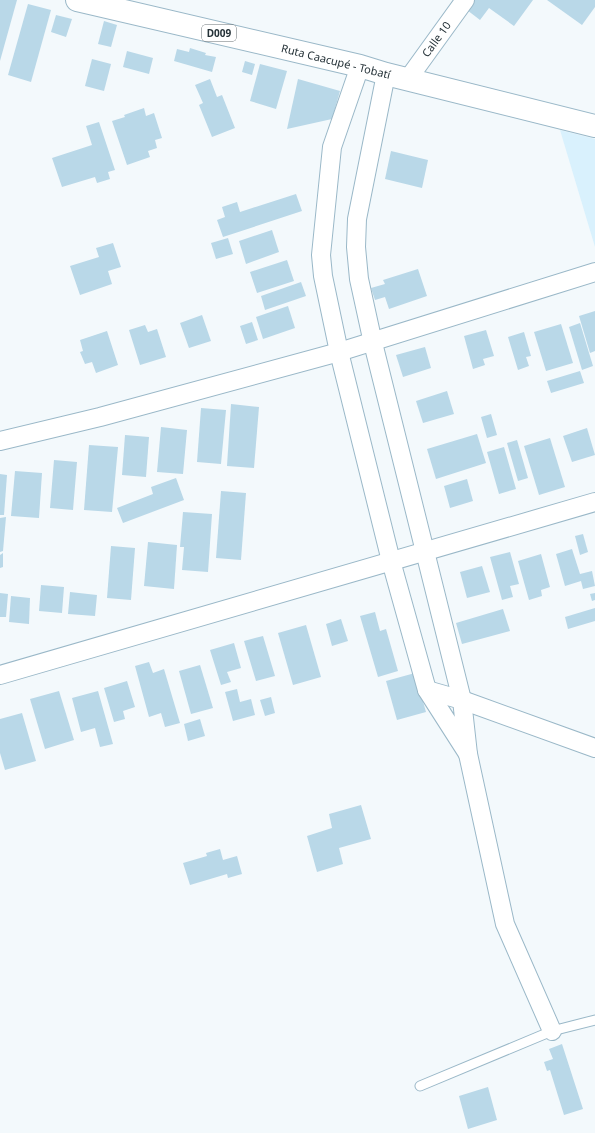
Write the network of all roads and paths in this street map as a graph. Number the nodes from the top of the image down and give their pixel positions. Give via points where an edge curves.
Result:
1 (77, 0) edge
2 (465, 0) edge
3 (360, 66) junction
4 (386, 74) junction
5 (408, 79) junction
6 (595, 126) edge
7 (595, 272) edge
8 (373, 343) junction
9 (339, 352) junction
10 (0, 441) edge
11 (595, 502) edge
12 (424, 551) junction
13 (391, 561) junction
14 (0, 675) edge
15 (427, 690) junction
16 (462, 700) junction
17 (595, 748) edge
18 (468, 754) junction
19 (595, 1020) edge
20 (552, 1031) junction
21 (420, 1086) dead end

1 - 3 main road, Ruta Caacupé - Tobatí / D009
2 - 5 street, Calle 10
3 - 4 main road, Ruta Caacupé - Tobatí / D009
3 - 9 street via 332,147 322,248 323,276
4 - 5 main road, Ruta Caacupé - Tobatí / D009
4 - 8 street via 357,219 359,280
5 - 6 main road, Ruta Caacupé - Tobatí / D009
7 - 8 street
8 - 9 street
8 - 12 street
9 - 10 street via 100,418
9 - 13 street
11 - 12 street
12 - 13 street
12 - 16 street
13 - 14 street
13 - 15 street
15 - 16 street
15 - 18 street
16 - 17 street
16 - 18 street
18 - 20 street via 505,924
19 - 20 lane
20 - 21 lane

